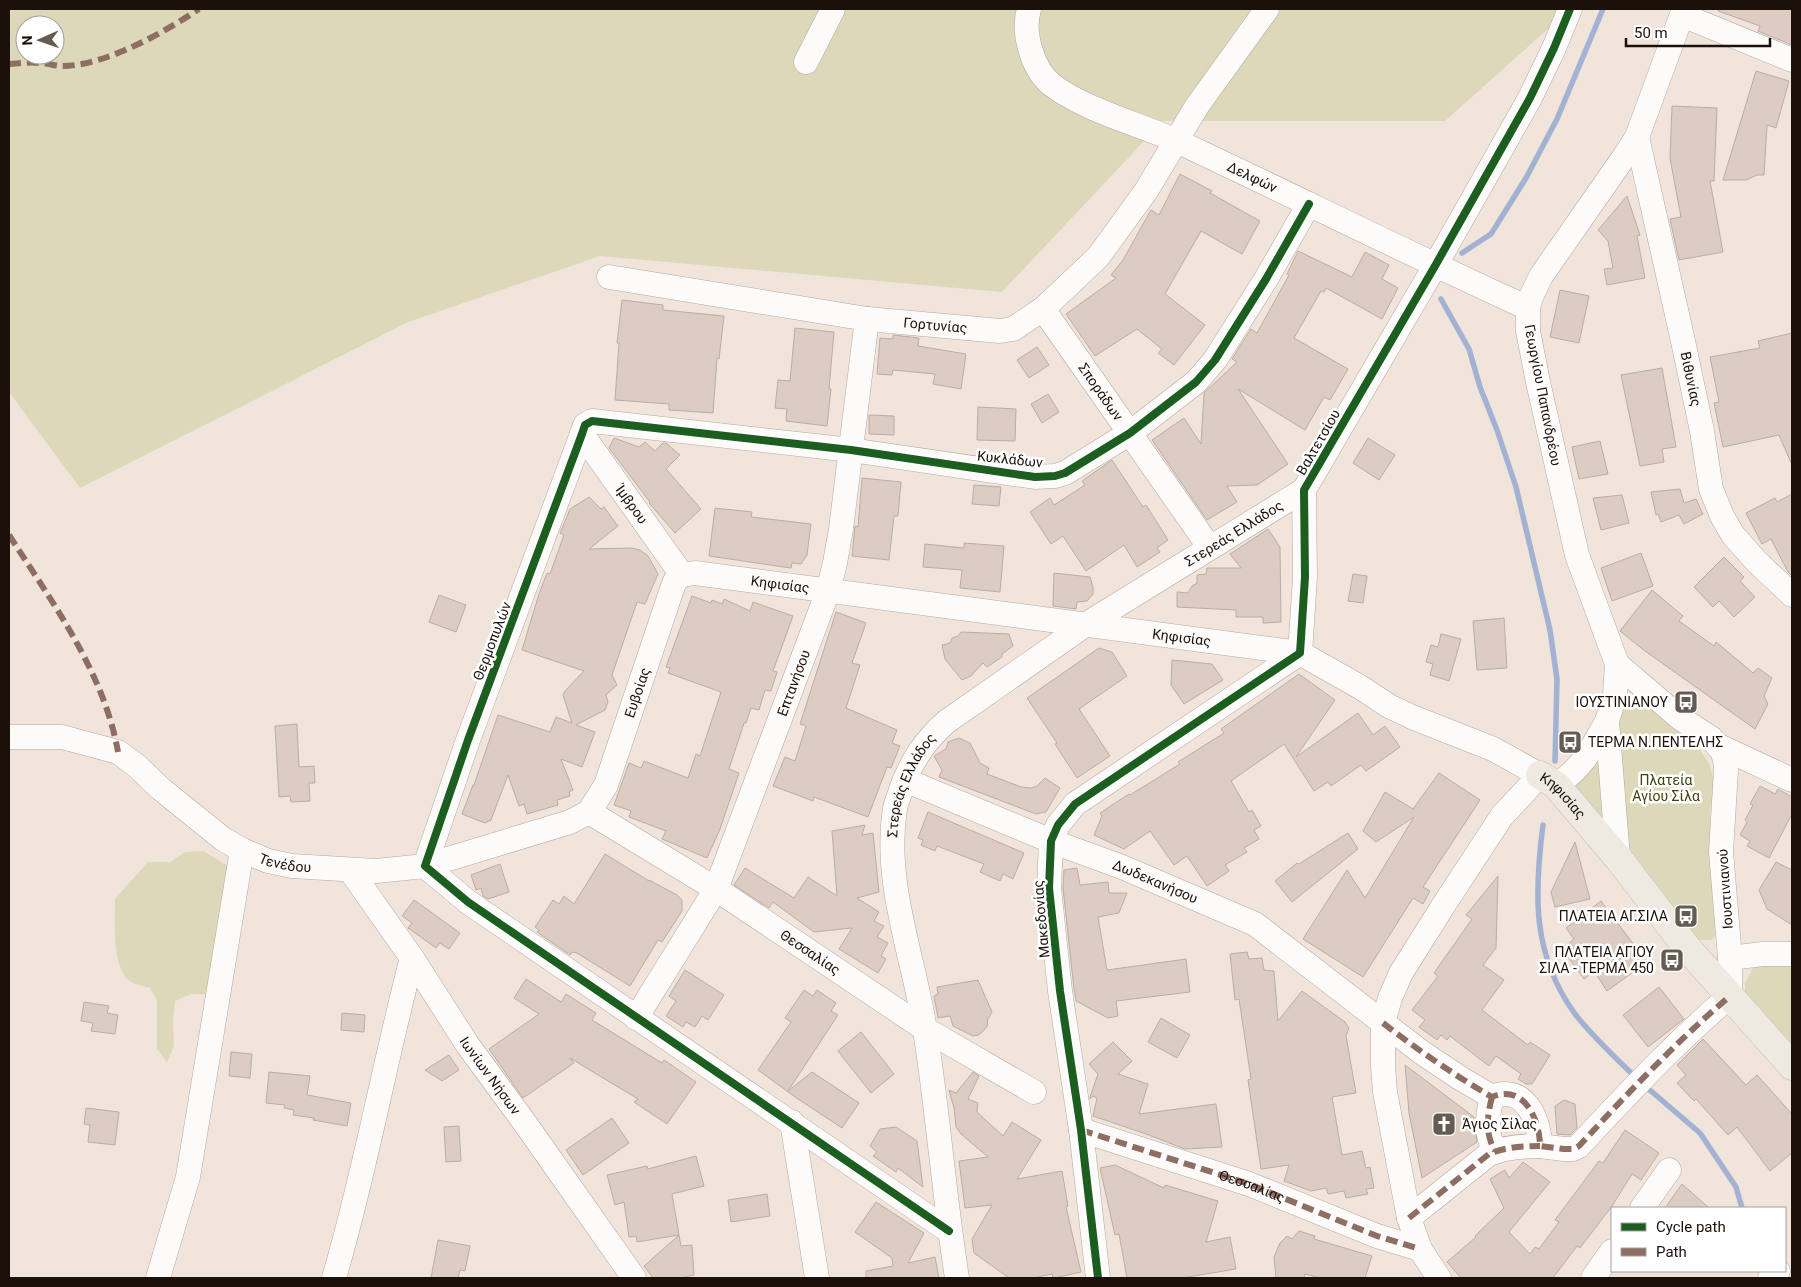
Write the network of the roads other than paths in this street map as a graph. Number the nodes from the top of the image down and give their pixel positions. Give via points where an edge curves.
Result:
1 (834, 9) edge
2 (1029, 9) edge
3 (1267, 9) edge
4 (1570, 9) edge
5 (1683, 12) edge
6 (1792, 60) edge
7 (806, 62) dead end
8 (1636, 137) junction
9 (1177, 141) junction
10 (1309, 204) junction
11 (1435, 266) junction
12 (609, 277) dead end
13 (1528, 308) junction
14 (1043, 309) junction
15 (867, 319) junction
16 (584, 430) junction
17 (1130, 433) junction
18 (851, 450) junction
19 (1304, 490) junction
20 (1210, 548) junction
21 (682, 575) junction
22 (828, 592) junction
23 (1792, 595) edge
24 (1085, 625) junction
25 (1300, 653) junction
26 (1618, 664) junction
27 (1607, 721) junction
28 (9, 737) edge
29 (1717, 744) junction
30 (905, 780) junction
31 (1548, 780) junction
32 (1792, 780) edge
33 (589, 812) junction
34 (1051, 841) junction
35 (242, 850) junction
36 (1618, 858) junction
37 (425, 866) junction
38 (350, 870) junction
39 (716, 888) junction
40 (1792, 954) edge
41 (412, 958) junction
42 (1730, 958) junction
43 (1730, 996) junction
44 (636, 1018) junction
45 (1383, 1022) junction
46 (925, 1029) junction
47 (1792, 1066) edge
48 (1034, 1092) dead end
49 (1492, 1097) junction
50 (792, 1122) junction
51 (1081, 1130) junction
52 (1540, 1146) junction
53 (1495, 1151) junction
54 (1669, 1170) dead end
55 (1643, 1207) edge
56 (1409, 1218) junction
57 (950, 1231) junction
58 (1420, 1249) junction
59 (1611, 1252) edge
60 (158, 1278) edge
61 (334, 1278) edge
62 (634, 1278) edge
63 (817, 1278) edge
64 (957, 1278) edge
65 (1098, 1278) edge
66 (1438, 1278) edge
67 (1594, 1278) edge

1 - 7 street
2 - 9 street, Δελφών via 1028,40 1034,62 1050,84 1075,100
3 - 9 street, Γορτυνίας via 1197,106
4 - 11 street, Βαλτετσίου via 1530,98
5 - 6 street
5 - 8 street, Γεωργίου Παπανδρέου
8 - 13 street, Γεωργίου Παπανδρέου via 1541,276
8 - 23 street, Βιθυνίας via 1689,368 1711,489 1733,535
9 - 10 street, Δελφών
9 - 14 street, Γορτυνίας via 1098,257
10 - 11 street, Δελφών
10 - 17 street, Κυκλάδων via 1215,360 1196,382
11 - 13 street, Δελφών
11 - 19 street, Βαλτετσίου
12 - 15 street, Γορτυνίας
13 - 26 street, Γεωργίου Παπανδρέου via 1528,331 1538,382 1577,555
14 - 15 street, Γορτυνίας via 1013,328 1000,331
14 - 17 street, Σποράδων
15 - 18 street, Επτανήσου
16 - 18 street, Κυκλάδων via 592,421
16 - 21 street, Ίμβρου
16 - 37 street, Θερμοπυλών via 468,740
17 - 18 street, Κυκλάδων via 1080,465 1055,476 1035,477
17 - 20 street, Σποράδων
18 - 22 street, Επτανήσου via 838,546
19 - 20 street, Στερεάς Ελλάδος
19 - 25 street, Βαλτετσίου via 1305,577
20 - 24 street, Στερεάς Ελλάδος
21 - 22 street, Κηφισίας via 695,573
21 - 33 street, Ευβοίας via 675,581 671,592 606,785
22 - 24 street, Κηφισίας
22 - 39 street, Επτανήσου
24 - 25 street, Κηφισίας
24 - 30 street, Στερεάς Ελλάδος via 932,734 910,766
25 - 31 street, Κηφισίας via 1389,706 1493,749
25 - 34 street, Μακεδονίας via 1075,804 1058,825
26 - 27 street, Γεωργίου Παπανδρέου via 1615,695
26 - 29 street via 1680,718
27 - 31 street, Γεωργίου Παπανδρέου via 1586,758 1571,776
27 - 36 street, Γεωργίου Παπανδρέου
28 - 35 street, Τενέδου via 62,737 118,752 200,821
29 - 32 street
29 - 42 street, Ιουστινιανού via 1725,759 1721,852
30 - 34 street, Δωδεκανήσου
30 - 46 street, Στερεάς Ελλάδος via 895,807 893,859 896,889
31 - 36 main road, Κηφισίας
31 - 45 street, Γεωργίου Παπανδρέου via 1502,816 1401,973
33 - 37 street, Τενέδου via 570,822
33 - 39 street, Θεσσαλίας
34 - 45 street, Δωδεκανήσου via 1122,867 1256,924
34 - 51 street, Μακεδονίας via 1048,888
35 - 38 street, Τενέδου via 268,861 292,866
35 - 60 street via 188,1177
36 - 43 main road, Κηφισίας via 1688,949
37 - 38 street, Τενέδου via 398,870
37 - 44 street via 468,902
38 - 41 street, Ιωνίων Νήσων
39 - 44 street, Επτανήσου
39 - 46 street, Θεσσαλίας
40 - 42 street
41 - 61 street
41 - 62 street, Ιωνίων Νήσων via 467,1044
42 - 43 street, Ιουστινιανού
43 - 47 main road, Κηφισίας
43 - 52 street via 1692,1028 1579,1146 1573,1149
44 - 50 street
45 - 49 street, Δωδεκανήσου via 1421,1052
45 - 56 street, Γεωργίου Παπανδρέου via 1386,1092
46 - 48 street, Θεσσαλίας
46 - 57 street, Στερεάς Ελλάδος
49 - 52 street via 1506,1094 1526,1103 1538,1125
49 - 53 street via 1488,1134
50 - 57 street
50 - 63 street
51 - 58 street, Θεσσαλίας via 1248,1184 1377,1236
51 - 65 street, Μακεδονίας
52 - 53 street
53 - 56 street
54 - 55 street
56 - 58 street, Γεωργίου Παπανδρέου
57 - 64 street, Στερεάς Ελλάδος
58 - 66 street, Γεωργίου Παπανδρέου
59 - 67 street

